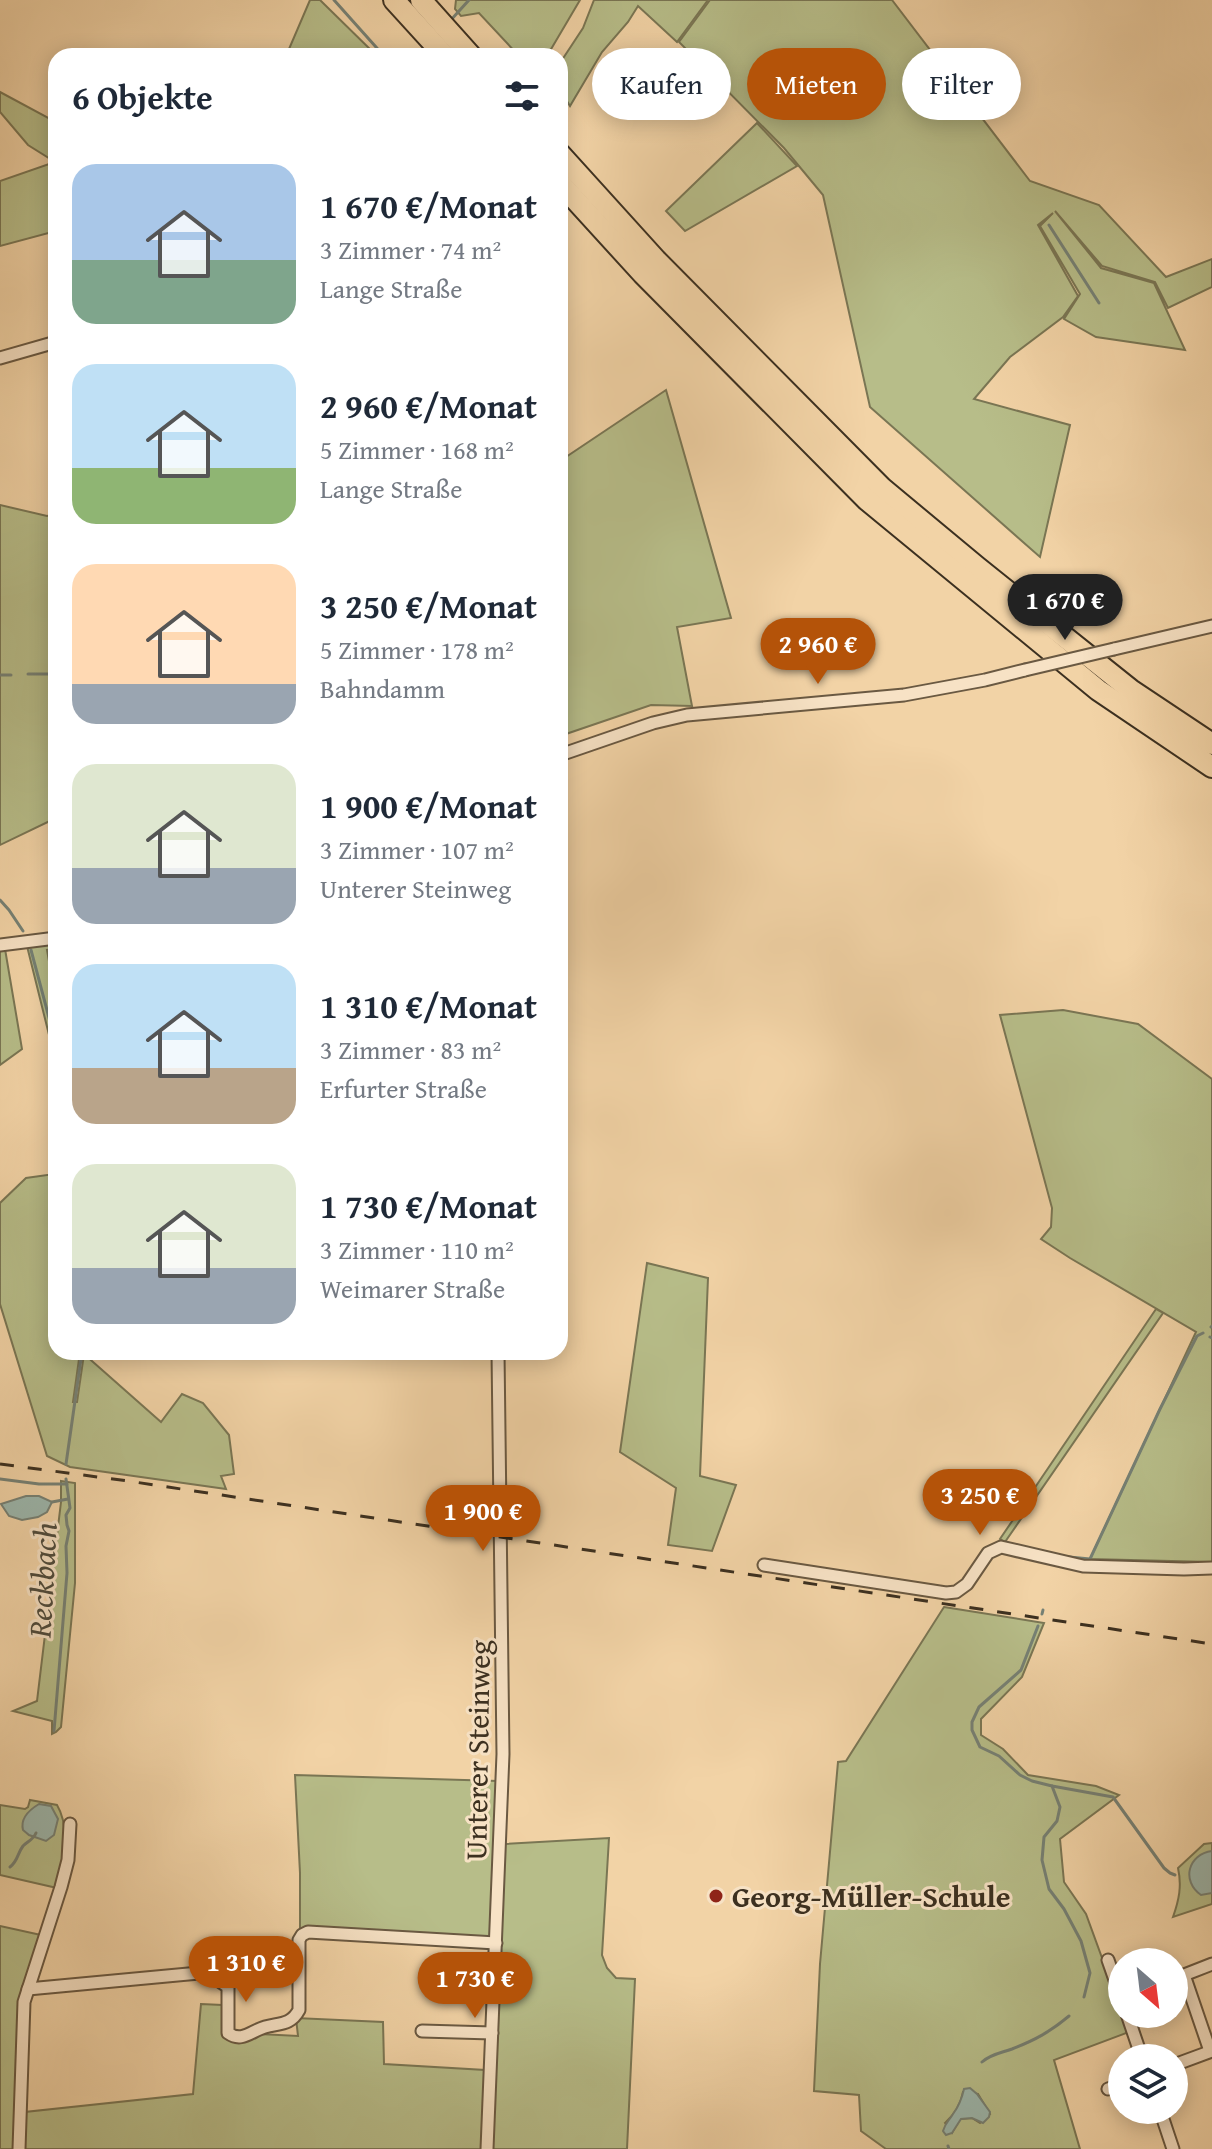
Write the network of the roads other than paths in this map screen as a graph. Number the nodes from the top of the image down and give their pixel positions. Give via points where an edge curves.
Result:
1 (394, 0) edge
2 (421, 0) edge
3 (431, 26) junction
4 (446, 47) edge
5 (568, 163) edge
6 (568, 192) edge
7 (48, 344) edge
8 (0, 358) edge
9 (1212, 626) edge
10 (1212, 744) edge
11 (568, 752) edge
12 (1212, 767) edge
13 (48, 939) edge
14 (0, 945) edge
15 (498, 1360) edge
16 (764, 1565) dead end
17 (1212, 1568) edge
18 (70, 1824) dead end
19 (496, 1943) junction
20 (1212, 1964) edge
21 (1188, 1973) edge
22 (28, 1989) junction
23 (1188, 1998) edge
24 (422, 2031) dead end
25 (492, 2033) junction
26 (1211, 2051) edge
27 (1188, 2060) edge
28 (1165, 2124) edge
29 (19, 2149) edge
30 (487, 2149) edge
31 (1173, 2149) edge

1 - 3 highway
2 - 3 highway
3 - 4 highway
5 - 10 highway via 656,260 882,488 1131,690
6 - 12 highway via 867,500 1098,690
7 - 8 street
9 - 11 street, bridge via 904,695 687,715
13 - 14 street
15 - 19 street, Unterer Steinweg via 503,1754
16 - 17 street via 946,1593 967,1584 988,1553 1001,1547 1083,1566
18 - 22 street via 68,1860
19 - 22 street via 308,1932 299,1940 299,2010 284,2024 242,2037 228,2033 228,1987 199,1973
19 - 25 street, Unterer Steinweg
20 - 21 street
22 - 29 street
23 - 26 street
24 - 25 street
25 - 30 street, Unterer Steinweg
26 - 27 street
28 - 31 street

